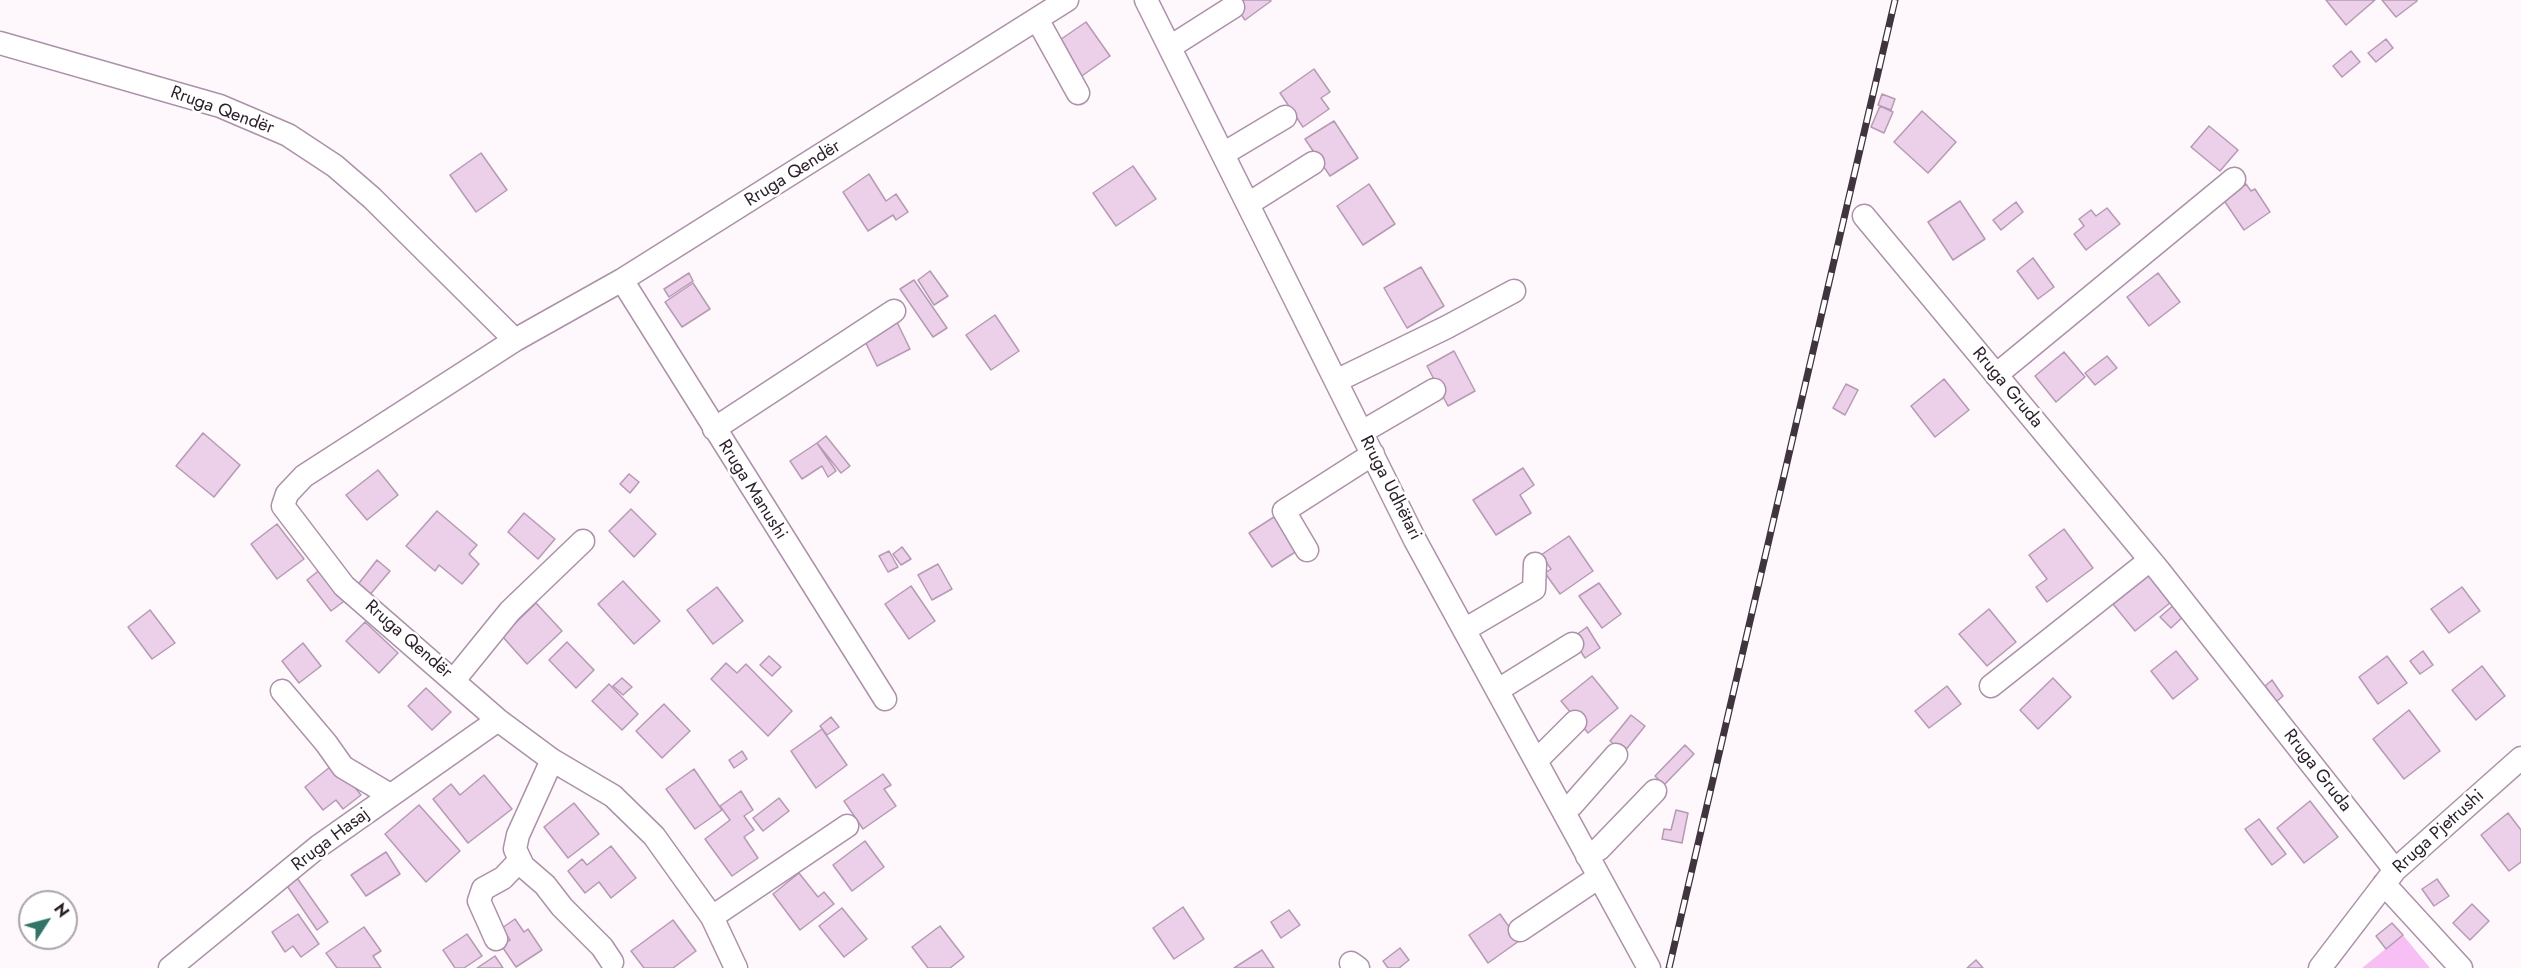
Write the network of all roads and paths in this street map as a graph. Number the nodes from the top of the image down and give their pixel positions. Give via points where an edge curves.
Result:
1 (1067, 0) edge
2 (1146, 0) edge
3 (1233, 7) dead end
4 (1037, 19) junction
5 (0, 43) edge
6 (1170, 47) junction
7 (1078, 93) dead end
8 (1285, 117) dead end
9 (1223, 154) junction
10 (1312, 163) dead end
11 (2234, 180) dead end
12 (1248, 204) junction
13 (1864, 216) dead end
14 (622, 280) junction
15 (1514, 291) dead end
16 (894, 311) dead end
17 (515, 340) junction
18 (1996, 375) junction
19 (1336, 381) junction
20 (1434, 390) dead end
21 (714, 429) junction
22 (1362, 432) junction
23 (1373, 454) junction
24 (584, 541) dead end
25 (1306, 550) dead end
26 (2150, 560) junction
27 (1535, 564) dead end
28 (1464, 630) junction
29 (1572, 644) dead end
30 (454, 680) junction
31 (1990, 686) dead end
32 (1497, 690) junction
33 (282, 691) dead end
34 (885, 699) dead end
35 (498, 720) junction
36 (1575, 722) dead end
37 (1616, 755) dead end
38 (2521, 758) edge
39 (552, 760) junction
40 (1536, 761) junction
41 (1655, 790) dead end
42 (390, 795) junction
43 (1563, 810) junction
44 (847, 826) dead end
45 (1587, 856) junction
46 (520, 860) junction
47 (1599, 876) junction
48 (2389, 877) junction
49 (712, 917) junction
50 (1520, 930) dead end
51 (496, 939) dead end
52 (612, 962) dead end
53 (170, 968) edge
54 (736, 968) edge
55 (1649, 968) edge
56 (2320, 968) edge
57 (2461, 968) edge

1 - 4 street, Rruga Qendër
2 - 6 street, Rruga Udhëtari
3 - 6 street
4 - 7 street
4 - 14 street, Rruga Qendër
5 - 17 street, Rruga Qendër via 220,106 288,135 372,198
6 - 9 street, Rruga Udhëtari
8 - 9 street
9 - 12 street, Rruga Udhëtari
10 - 12 street
11 - 18 street
12 - 19 street, Rruga Udhëtari
13 - 18 street, Rruga Gruda
14 - 17 street, Rruga Qendër
14 - 21 street, Rruga Manushi
15 - 19 street
16 - 21 street
17 - 30 street, Rruga Qendër via 304,476 287,494 283,506 344,586
18 - 26 street, Rruga Gruda
19 - 22 street, Rruga Udhëtari
20 - 22 street
21 - 34 street, Rruga Manushi
22 - 23 street, Rruga Udhëtari
23 - 25 street via 1284,511
23 - 28 street, Rruga Udhëtari
24 - 30 street via 510,611
26 - 31 street
26 - 48 street, Rruga Gruda
27 - 28 street via 1534,589
28 - 32 street, Rruga Udhëtari
29 - 32 street
30 - 35 street, Rruga Qendër
32 - 40 street, Rruga Udhëtari
33 - 42 street via 343,767
35 - 39 street, Rruga Qendër
35 - 42 street, Rruga Hasaj
36 - 40 street
37 - 43 street via 1572,805
38 - 48 street, Rruga Pjetrushi
39 - 46 street via 518,835 515,849
39 - 49 street, Rruga Qendër via 614,796 654,836
40 - 43 street, Rruga Udhëtari
41 - 45 street via 1599,849
42 - 53 street, Rruga Hasaj via 319,846
43 - 45 street, Rruga Udhëtari
44 - 49 street
45 - 47 street, Rruga Udhëtari
46 - 51 street via 503,878 483,889 479,901
46 - 52 street
47 - 50 street
47 - 55 street, Rruga Udhëtari
48 - 56 street, Rruga Pjetrushi
48 - 57 street, Rruga Gruda
49 - 54 street, Rruga Qendër

